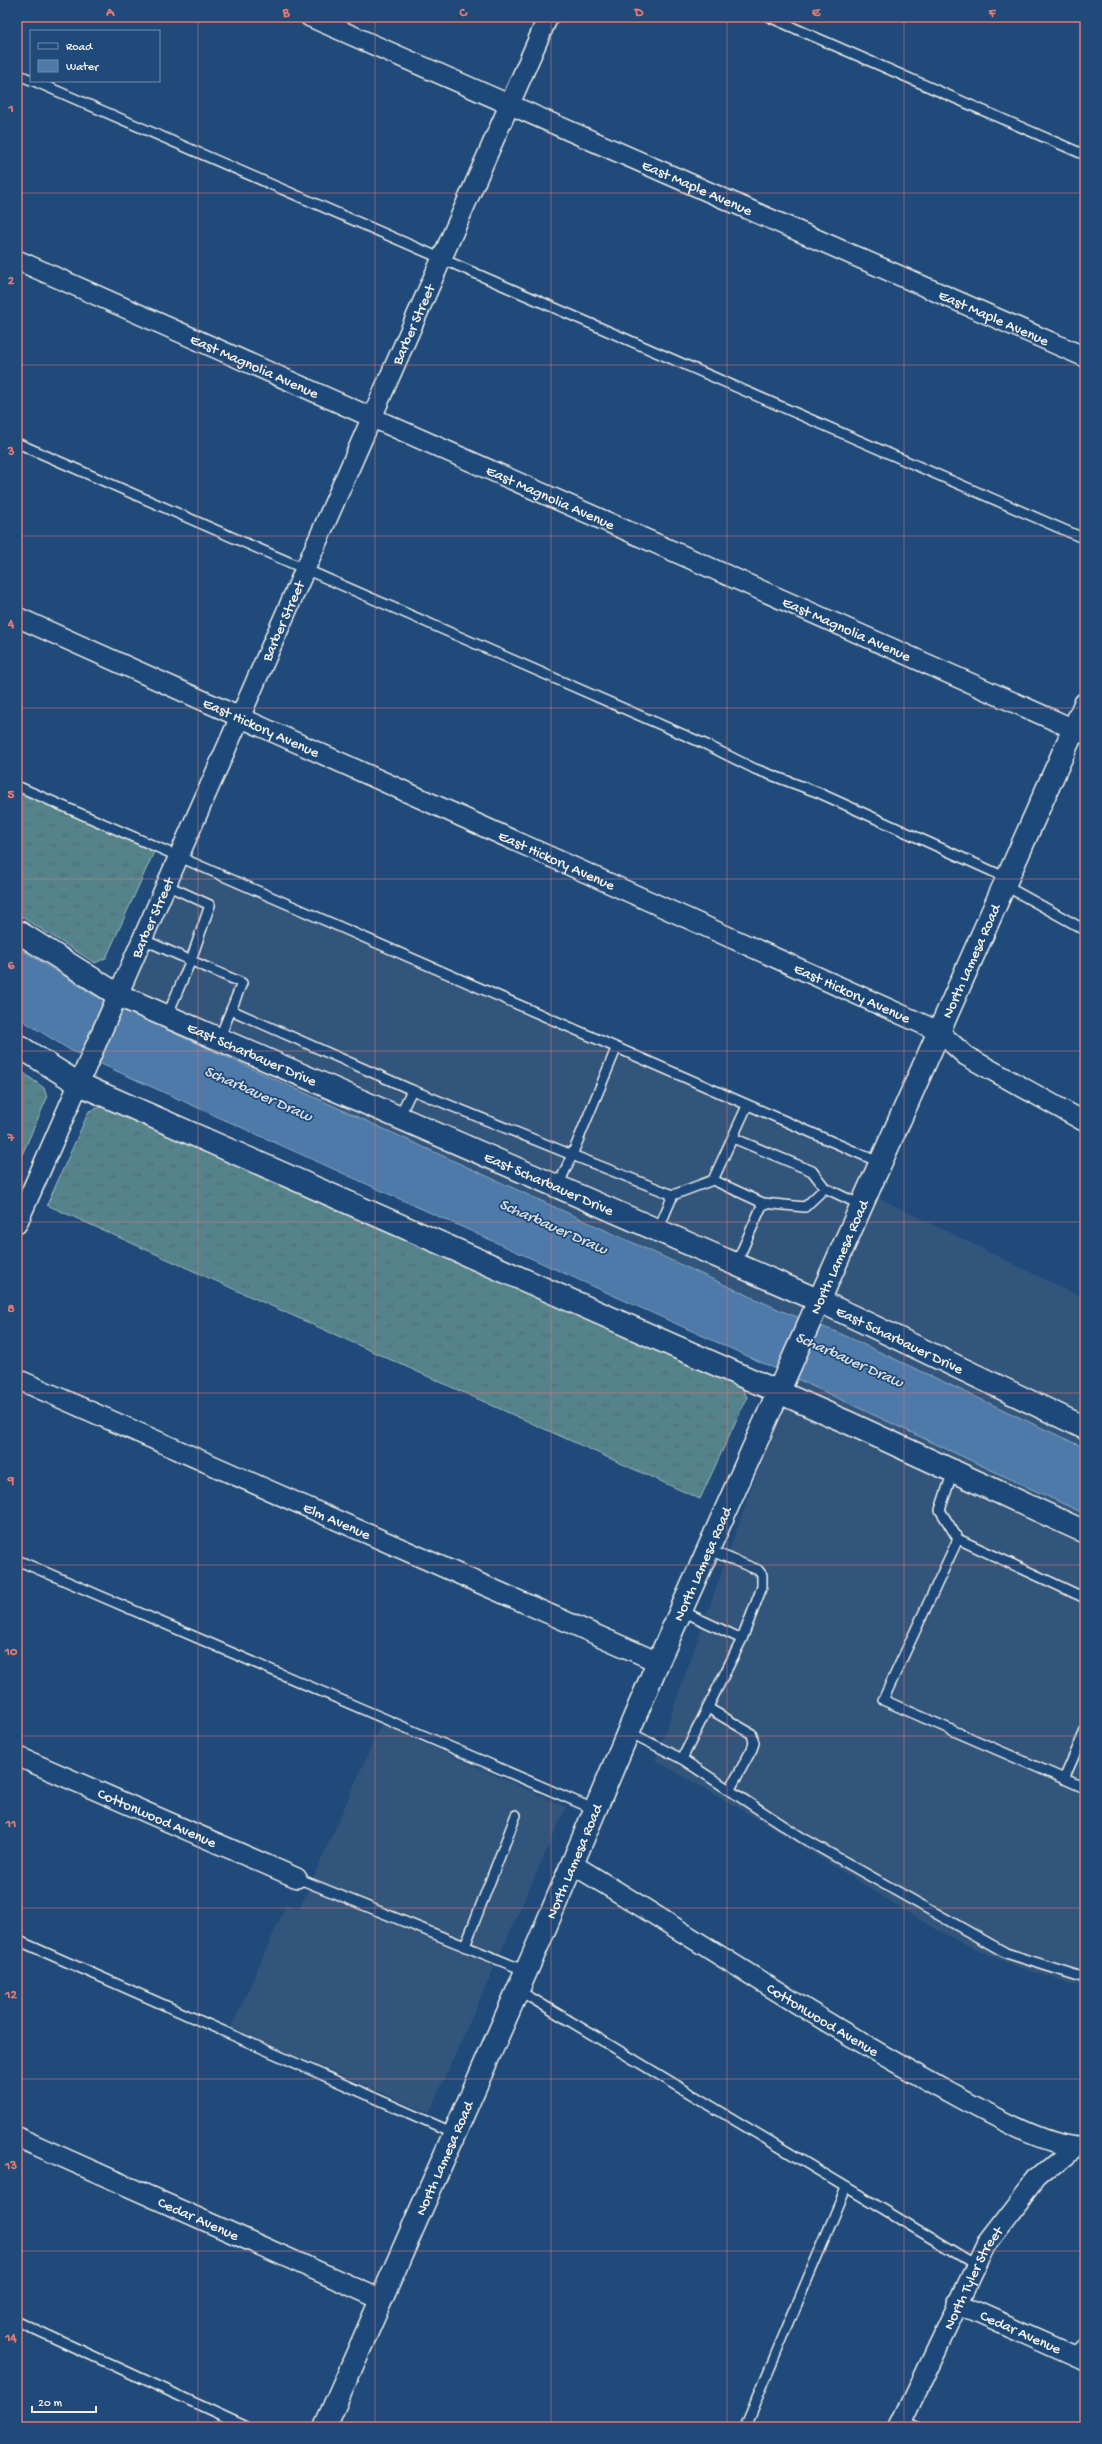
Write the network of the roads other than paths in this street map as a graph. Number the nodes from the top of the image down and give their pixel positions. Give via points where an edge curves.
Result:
1 (310, 17) edge
2 (548, 17) edge
3 (769, 17) edge
4 (17, 74) edge
5 (30, 80) edge
6 (36, 82) edge
7 (510, 105) junction
8 (1085, 155) edge
9 (442, 259) junction
10 (17, 260) edge
11 (1085, 358) edge
12 (373, 417) junction
13 (17, 443) edge
14 (1085, 539) edge
15 (306, 570) junction
16 (17, 617) edge
17 (1085, 704) edge
18 (242, 717) junction
19 (1080, 731) edge
20 (17, 786) edge
21 (180, 856) junction
22 (1005, 882) junction
23 (166, 885) junction
24 (1085, 930) edge
25 (17, 931) edge
26 (142, 939) junction
27 (191, 960) junction
28 (118, 995) junction
29 (231, 1010) junction
30 (167, 1016) junction
31 (938, 1032) junction
32 (219, 1039) junction
33 (17, 1045) edge
34 (616, 1049) junction
35 (78, 1084) junction
36 (412, 1090) junction
37 (747, 1106) junction
38 (399, 1117) junction
39 (1085, 1122) edge
40 (733, 1138) junction
41 (572, 1154) junction
42 (881, 1163) junction
43 (713, 1180) junction
44 (558, 1186) junction
45 (825, 1188) junction
46 (673, 1195) junction
47 (763, 1203) junction
48 (863, 1206) junction
49 (17, 1224) edge
50 (658, 1230) junction
51 (736, 1264) junction
52 (817, 1308) junction
53 (17, 1379) edge
54 (781, 1389) junction
55 (1085, 1428) edge
56 (953, 1471) junction
57 (1085, 1532) edge
58 (958, 1539) junction
59 (709, 1550) junction
60 (17, 1560) edge
61 (1085, 1598) edge
62 (682, 1611) junction
63 (742, 1639) junction
64 (658, 1662) junction
65 (708, 1708) junction
66 (1085, 1731) edge
67 (629, 1732) junction
68 (17, 1756) edge
69 (682, 1759) junction
70 (1064, 1779) junction
71 (1085, 1788) edge
72 (730, 1789) junction
73 (596, 1810) junction
74 (516, 1816) dead end
75 (572, 1864) junction
76 (297, 1878) joint
77 (17, 1940) edge
78 (465, 1946) junction
79 (1085, 1978) edge
80 (522, 1981) junction
81 (454, 2133) junction
82 (17, 2137) edge
83 (1079, 2147) edge
84 (846, 2188) junction
85 (976, 2265) junction
86 (380, 2299) junction
87 (957, 2303) junction
88 (17, 2321) edge
89 (1085, 2339) edge
90 (1078, 2357) edge
91 (906, 2425) edge
92 (247, 2427) edge
93 (325, 2427) edge
94 (745, 2427) edge

1 - 7 street, East Maple Avenue
2 - 7 street, Barber Street
3 - 8 lane
4 - 5 lane
6 - 9 lane
7 - 9 street, Barber Street
7 - 11 street, East Maple Avenue
9 - 12 street, Barber Street
9 - 14 lane
10 - 12 street, East Magnolia Avenue
12 - 15 street, Barber Street
12 - 19 street, East Magnolia Avenue
13 - 15 lane
15 - 18 street, Barber Street
15 - 22 lane via 700,742 755,769 817,792 899,828
16 - 18 street, East Hickory Avenue
17 - 19 main road, North Lamesa Road
18 - 21 street, Barber Street
18 - 31 street, East Hickory Avenue
19 - 22 main road, North Lamesa Road
20 - 21 lane
21 - 23 street, Barber Street
21 - 34 lane
22 - 24 lane
22 - 31 main road, North Lamesa Road
23 - 26 street, Barber Street
23 - 27 lane via 210,905
25 - 28 main road, East Scharbauer Drive
26 - 27 lane
26 - 28 street, Barber Street
27 - 29 lane via 242,983
27 - 30 lane
28 - 30 main road, East Scharbauer Drive
28 - 35 street, Barber Street
29 - 32 lane
29 - 36 lane
30 - 32 main road, East Scharbauer Drive
31 - 39 street, East Hickory Avenue via 966,1056
31 - 42 main road, North Lamesa Road
32 - 38 main road, East Scharbauer Drive
33 - 35 main road
34 - 37 lane
34 - 41 lane
35 - 49 street, Barber Street
35 - 54 main road
36 - 38 lane
36 - 41 lane
37 - 40 lane
37 - 42 lane
38 - 44 main road, East Scharbauer Drive
40 - 43 lane
40 - 45 lane via 812,1171
41 - 44 lane
41 - 46 lane
42 - 48 main road, North Lamesa Road
43 - 46 lane
43 - 47 lane
44 - 50 main road, East Scharbauer Drive
45 - 47 lane via 805,1207
45 - 48 lane
46 - 50 lane
47 - 51 lane
48 - 52 main road, North Lamesa Road
50 - 51 main road, East Scharbauer Drive
51 - 52 main road, East Scharbauer Drive
52 - 54 main road, North Lamesa Road
52 - 55 main road, East Scharbauer Drive
53 - 64 street, Elm Avenue
54 - 56 main road
54 - 59 main road, North Lamesa Road
56 - 57 main road
56 - 58 lane via 940,1510
58 - 61 lane
58 - 70 lane via 883,1700
59 - 62 main road, North Lamesa Road
59 - 63 lane via 758,1570 762,1575 762,1587
60 - 73 lane
62 - 63 lane
62 - 64 main road, North Lamesa Road
63 - 65 lane
64 - 67 main road, North Lamesa Road
65 - 69 lane
65 - 72 lane via 752,1734 752,1749
66 - 70 lane
67 - 69 lane
67 - 73 main road, North Lamesa Road
68 - 76 street, Cottonwood Avenue
69 - 72 lane
70 - 71 lane
72 - 79 lane via 801,1837 1006,1953
73 - 75 main road, North Lamesa Road
74 - 78 lane
75 - 80 main road, North Lamesa Road
75 - 83 street, Cottonwood Avenue via 894,2063 1014,2127
76 - 78 lane
77 - 81 lane
78 - 80 lane
80 - 81 main road, North Lamesa Road
80 - 84 lane
81 - 86 main road, North Lamesa Road
82 - 86 street, Cedar Avenue
83 - 85 street, North Tyler Street via 1037,2178 986,2245
84 - 85 lane
84 - 94 lane
85 - 87 street, North Tyler Street
86 - 93 main road, North Lamesa Road
87 - 90 street, Cedar Avenue
87 - 91 street, North Tyler Street
88 - 92 lane
89 - 90 lane

